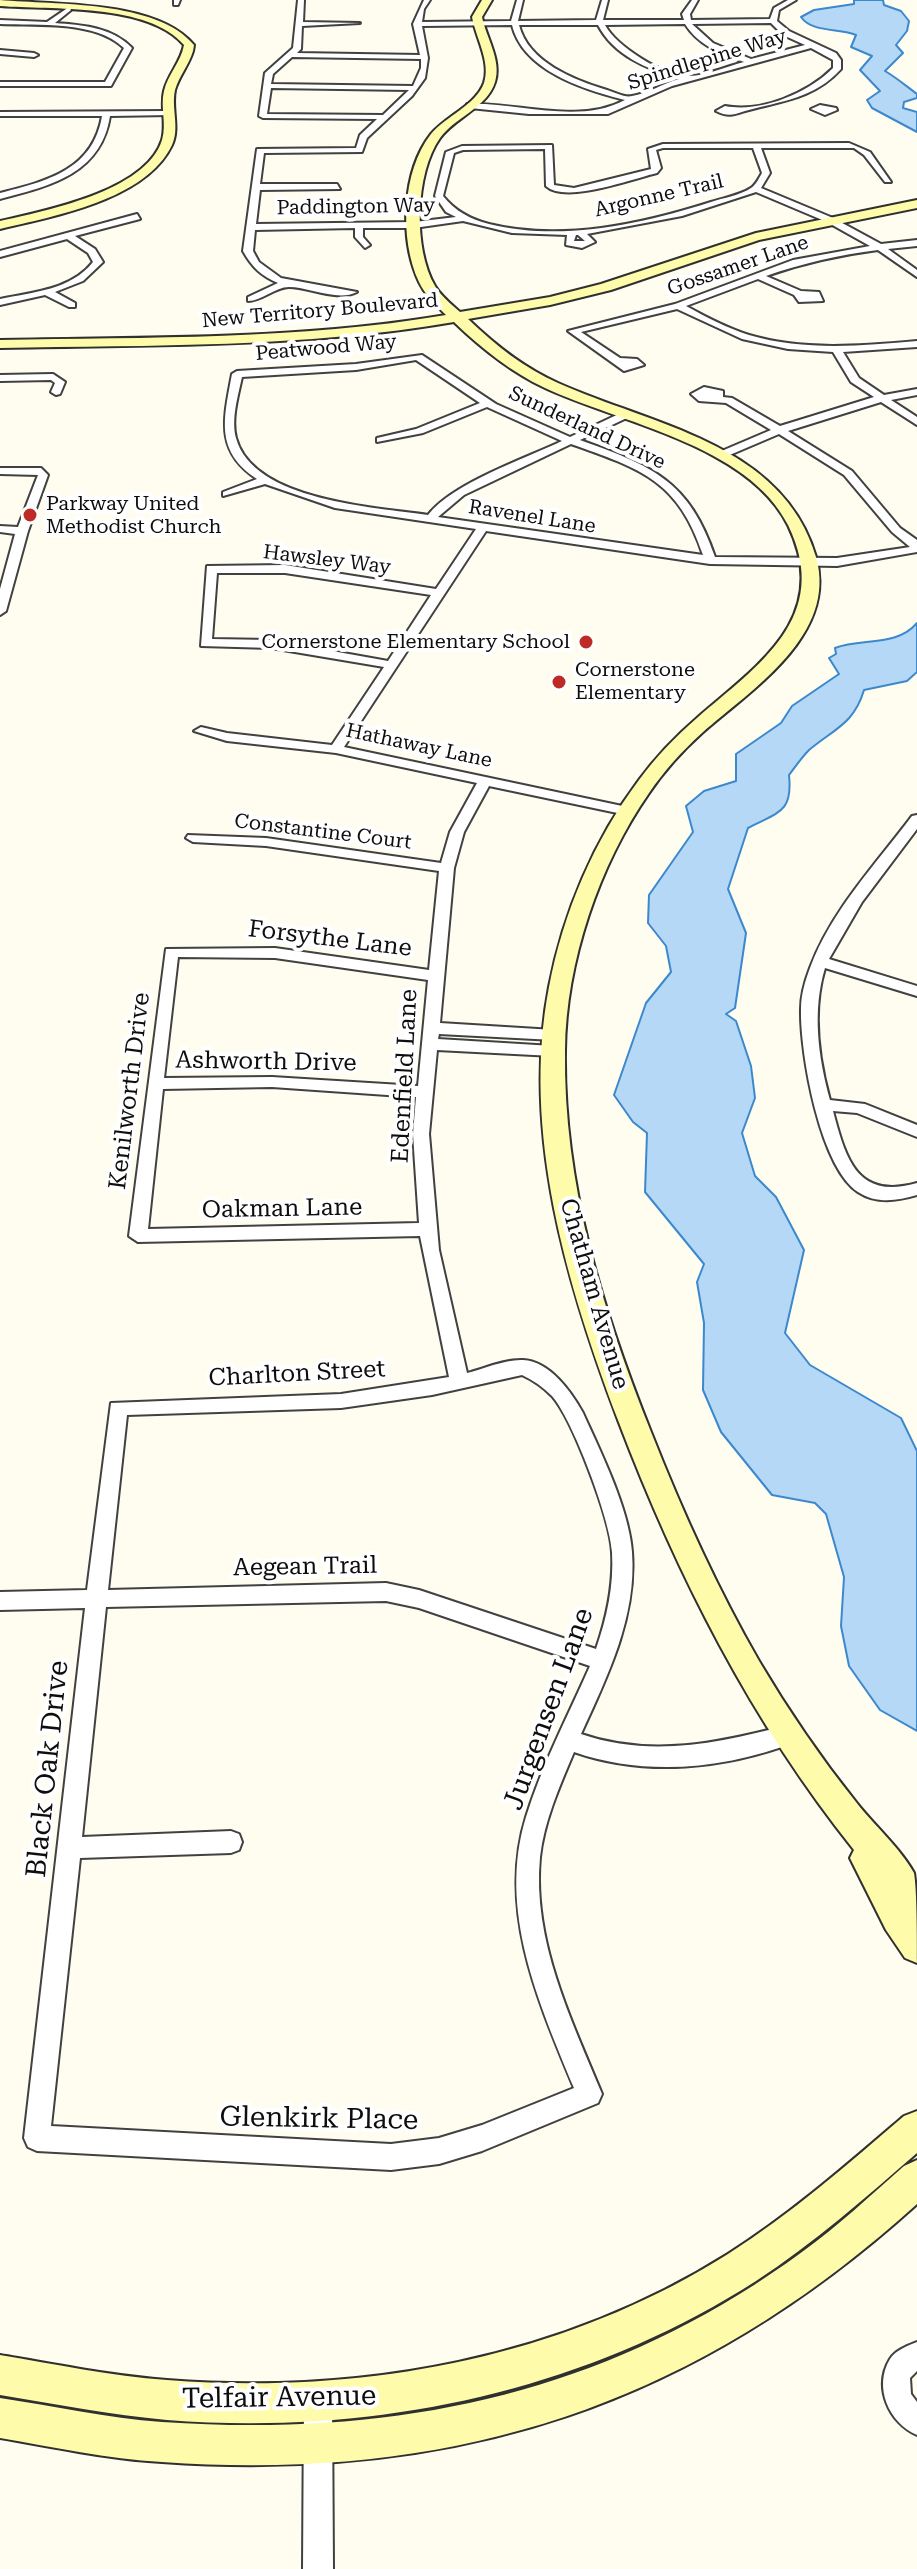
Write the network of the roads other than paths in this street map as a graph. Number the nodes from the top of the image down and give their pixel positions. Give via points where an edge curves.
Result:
1 (301, 0) edge
2 (427, 0) edge
3 (487, 0) edge
4 (520, 0) edge
5 (605, 0) edge
6 (695, 0) edge
7 (790, 0) edge
8 (0, 3) edge
9 (69, 9) junction
10 (772, 19) junction
11 (687, 20) junction
12 (599, 21) junction
13 (0, 22) edge
14 (417, 22) junction
15 (477, 22) junction
16 (514, 22) junction
17 (356, 23) dead end
18 (299, 24) junction
19 (47, 25) junction
20 (813, 45) junction
21 (0, 52) edge
22 (34, 55) dead end
23 (292, 55) junction
24 (423, 57) junction
25 (749, 61) junction
26 (563, 75) junction
27 (687, 79) junction
28 (573, 80) junction
29 (0, 84) edge
30 (22, 85) junction
31 (266, 86) junction
32 (414, 88) junction
33 (15, 93) dead end
34 (790, 98) junction
35 (631, 99) junction
36 (7, 100) dead end
37 (470, 106) junction
38 (0, 108) edge
39 (818, 108) dead end
40 (738, 110) dead end
41 (168, 113) junction
42 (0, 114) edge
43 (106, 115) junction
44 (383, 117) junction
45 (756, 146) junction
46 (888, 180) dead end
47 (255, 187) junction
48 (337, 187) dead end
49 (756, 189) junction
50 (917, 195) edge
51 (0, 196) edge
52 (917, 204) edge
53 (828, 215) junction
54 (137, 217) dead end
55 (462, 219) junction
56 (0, 225) edge
57 (414, 225) junction
58 (359, 226) junction
59 (251, 227) junction
60 (70, 237) junction
61 (917, 243) edge
62 (365, 245) dead end
63 (879, 247) junction
64 (0, 254) edge
65 (917, 274) edge
66 (758, 276) junction
67 (287, 283) junction
68 (45, 291) junction
69 (352, 292) dead end
70 (800, 294) dead end
71 (251, 299) dead end
72 (0, 302) edge
73 (72, 305) dead end
74 (678, 306) junction
75 (460, 313) junction
76 (0, 335) edge
77 (89, 338) junction
78 (0, 344) edge
79 (917, 344) edge
80 (837, 350) junction
81 (418, 357) joint
82 (619, 362) dead end
83 (237, 374) joint
84 (0, 378) edge
85 (56, 392) dead end
86 (917, 392) edge
87 (718, 397) dead end
88 (880, 399) junction
89 (489, 403) junction
90 (627, 414) junction
91 (917, 422) edge
92 (779, 429) junction
93 (381, 440) dead end
94 (572, 442) junction
95 (713, 451) junction
96 (0, 471) edge
97 (266, 480) junction
98 (227, 494) dead end
99 (430, 520) junction
100 (482, 528) junction
101 (0, 529) edge
102 (22, 531) junction
103 (917, 548) edge
104 (15, 556) junction
105 (0, 558) edge
106 (710, 560) junction
107 (810, 562) junction
108 (439, 593) junction
109 (0, 611) edge
110 (391, 665) junction
111 (201, 731) dead end
112 (336, 749) junction
113 (485, 780) junction
114 (627, 811) junction
115 (917, 819) edge
116 (193, 838) dead end
117 (447, 868) junction
118 (171, 952) joint
119 (822, 962) junction
120 (435, 976) junction
121 (917, 991) edge
122 (429, 1036) junction
123 (553, 1043) junction
124 (155, 1084) junction
125 (424, 1092) junction
126 (823, 1105) junction
127 (917, 1131) edge
128 (917, 1189) edge
129 (428, 1229) junction
130 (138, 1236) joint
131 (523, 1367) joint
132 (459, 1381) junction
133 (118, 1408) joint
134 (97, 1598) junction
135 (0, 1601) edge
136 (601, 1660) junction
137 (788, 1735) junction
138 (569, 1740) junction
139 (846, 1815) junction
140 (231, 1842) dead end
141 (69, 1848) junction
142 (917, 1902) edge
143 (917, 1946) edge
144 (589, 2094) joint
145 (917, 2129) edge
146 (37, 2138) joint
147 (917, 2179) edge
148 (917, 2356) edge
149 (0, 2375) edge
150 (318, 2403) junction
151 (0, 2418) edge
152 (917, 2421) edge
153 (319, 2447) junction
154 (318, 2569) edge

1 - 18 street
2 - 14 street
3 - 15 street
4 - 16 street
5 - 12 street
6 - 11 street via 687,9
7 - 10 street
8 - 9 street
9 - 19 street
9 - 41 street via 147,18 183,34 189,51 171,85
10 - 11 street
10 - 20 street via 780,29
11 - 12 street
11 - 25 street via 705,42
12 - 16 street
12 - 27 street via 627,53
13 - 19 street
14 - 15 street
14 - 24 street
15 - 16 street
15 - 37 street, Chatham Avenue via 491,79
16 - 26 street via 527,49
17 - 18 street
18 - 23 street
19 - 30 street via 101,32 124,42 128,53 108,84
20 - 25 street, Spindlepine Way
20 - 34 street via 833,55 837,69 817,87
21 - 22 street
23 - 24 street
23 - 31 street via 272,69
24 - 32 street via 425,69
25 - 27 street, Spindlepine Way
26 - 28 street
26 - 28 street via 551,80
27 - 35 street, Spindlepine Way
28 - 35 street
29 - 30 street
30 - 33 street
31 - 32 street
31 - 44 street via 263,116
32 - 44 street
34 - 39 street
34 - 40 street
35 - 37 street, Spindlepine Way via 608,112
36 - 38 street
37 - 57 street, Chatham Avenue via 447,123 427,149 414,190
41 - 43 street
41 - 56 street via 167,145 141,174 92,198
42 - 43 street
43 - 51 street via 101,141 87,159 57,177
44 - 47 street via 363,137 359,150 260,151
45 - 46 street via 862,147
45 - 49 street, Argonne Trail via 766,173
45 - 55 street via 657,147 652,149 654,171 566,192 550,186 549,147 455,150 450,152 439,196
47 - 48 street
47 - 59 street
49 - 53 street
49 - 55 street, Argonne Trail via 627,226 576,232 517,231
50 - 53 street, New Territory Boulevard
52 - 53 street, New Territory Boulevard
53 - 63 street
53 - 75 street, New Territory Boulevard via 741,230 551,294
54 - 60 street
55 - 57 street, Paddington Way
57 - 58 street, Paddington Way
57 - 75 street, Chatham Avenue via 429,289
58 - 59 street, Paddington Way
58 - 62 street
59 - 67 street via 252,262
60 - 64 street
60 - 68 street via 92,251 98,262 84,277
61 - 63 street, Gossamer Lane
63 - 65 street
63 - 66 street, Gossamer Lane via 819,257
66 - 70 street
66 - 74 street, Gossamer Lane
67 - 69 street
67 - 71 street
68 - 72 street
68 - 73 street
74 - 80 street via 766,343
74 - 82 street, Gossamer Lane via 573,331
75 - 77 street, New Territory Boulevard via 406,326 268,338
75 - 90 street, Chatham Avenue via 509,363
76 - 77 street, New Territory Boulevard
77 - 78 street, New Territory Boulevard
79 - 80 street
80 - 88 street via 855,380
81 - 83 street, Peatwood Way via 356,367
81 - 89 street, Sunderland Drive
83 - 97 street, Ravenel Lane via 231,439 240,457
84 - 85 street via 53,377 60,382
86 - 88 street
87 - 92 street
88 - 91 street
88 - 92 street
89 - 93 street
89 - 94 street, Sunderland Drive
90 - 94 street
90 - 95 street, Chatham Avenue
92 - 95 street
92 - 95 street
92 - 103 street via 848,473
94 - 99 street via 460,493
94 - 106 street, Sunderland Drive via 668,486 692,513
95 - 107 street, Chatham Avenue via 780,502 794,520
96 - 102 street via 31,469 43,475
97 - 98 street
97 - 99 street, Ravenel Lane via 335,505
99 - 100 street, Ravenel Lane
100 - 106 street, Ravenel Lane
100 - 108 street
101 - 102 street
102 - 104 street
103 - 107 street, Ravenel Lane via 864,560
104 - 105 street
104 - 109 street
106 - 107 street, Ravenel Lane
107 - 114 street, Chatham Avenue via 807,607 790,641 755,679 696,728
108 - 110 street
108 - 110 street, Hawsley Way via 285,569 211,569 205,643 271,644
110 - 112 street
111 - 112 street, Hathaway Lane
112 - 113 street, Hathaway Lane
113 - 114 street, Hathaway Lane
113 - 117 street, Edenfield Lane via 457,832
114 - 123 street, Chatham Avenue via 581,914 563,974
115 - 119 street via 845,916
116 - 117 street, Constantine Court via 289,845
117 - 120 street, Edenfield Lane
118 - 120 street, Forsythe Lane via 275,953
118 - 124 street, Kenilworth Drive
119 - 121 street
119 - 126 street via 811,988 808,1017
120 - 122 street, Edenfield Lane
122 - 123 street
122 - 125 street, Edenfield Lane
123 - 137 street, Chatham Avenue via 560,1174 575,1245 621,1395 692,1565
124 - 125 street, Ashworth Drive via 272,1082
124 - 130 street, Kenilworth Drive
125 - 129 street, Edenfield Lane via 421,1134
126 - 127 street via 859,1108
126 - 128 street via 851,1176 869,1191 890,1196
129 - 130 street, Oakman Lane
129 - 132 street, Edenfield Lane
131 - 132 street, Charlton Street
131 - 136 street, Jurgensen Lane via 549,1379 563,1395 617,1524 622,1587
132 - 133 street, Charlton Street via 341,1401
133 - 134 street, Black Oak Drive
134 - 135 street, Aegean Trail
134 - 136 street, Aegean Trail via 386,1592
134 - 141 street, Black Oak Drive
136 - 138 street, Jurgensen Lane
137 - 138 street via 733,1751 674,1759 623,1757
137 - 139 street, Chatham Avenue
138 - 144 street, Jurgensen Lane via 541,1810 527,1892 542,1978
139 - 142 street, Chatham Avenue
139 - 143 street, Chatham Avenue
140 - 141 street
141 - 146 street, Black Oak Drive
144 - 146 street, Glenkirk Place via 482,2138 391,2157
145 - 150 street, Telfair Avenue via 816,2215 742,2267 612,2336 463,2385
147 - 153 street, Telfair Avenue via 833,2252 776,2292 640,2369 552,2404 471,2427
148 - 152 street via 904,2361 895,2384 904,2411
149 - 150 street, Telfair Avenue via 166,2400
150 - 153 street
151 - 153 street, Telfair Avenue via 160,2442
153 - 154 street

